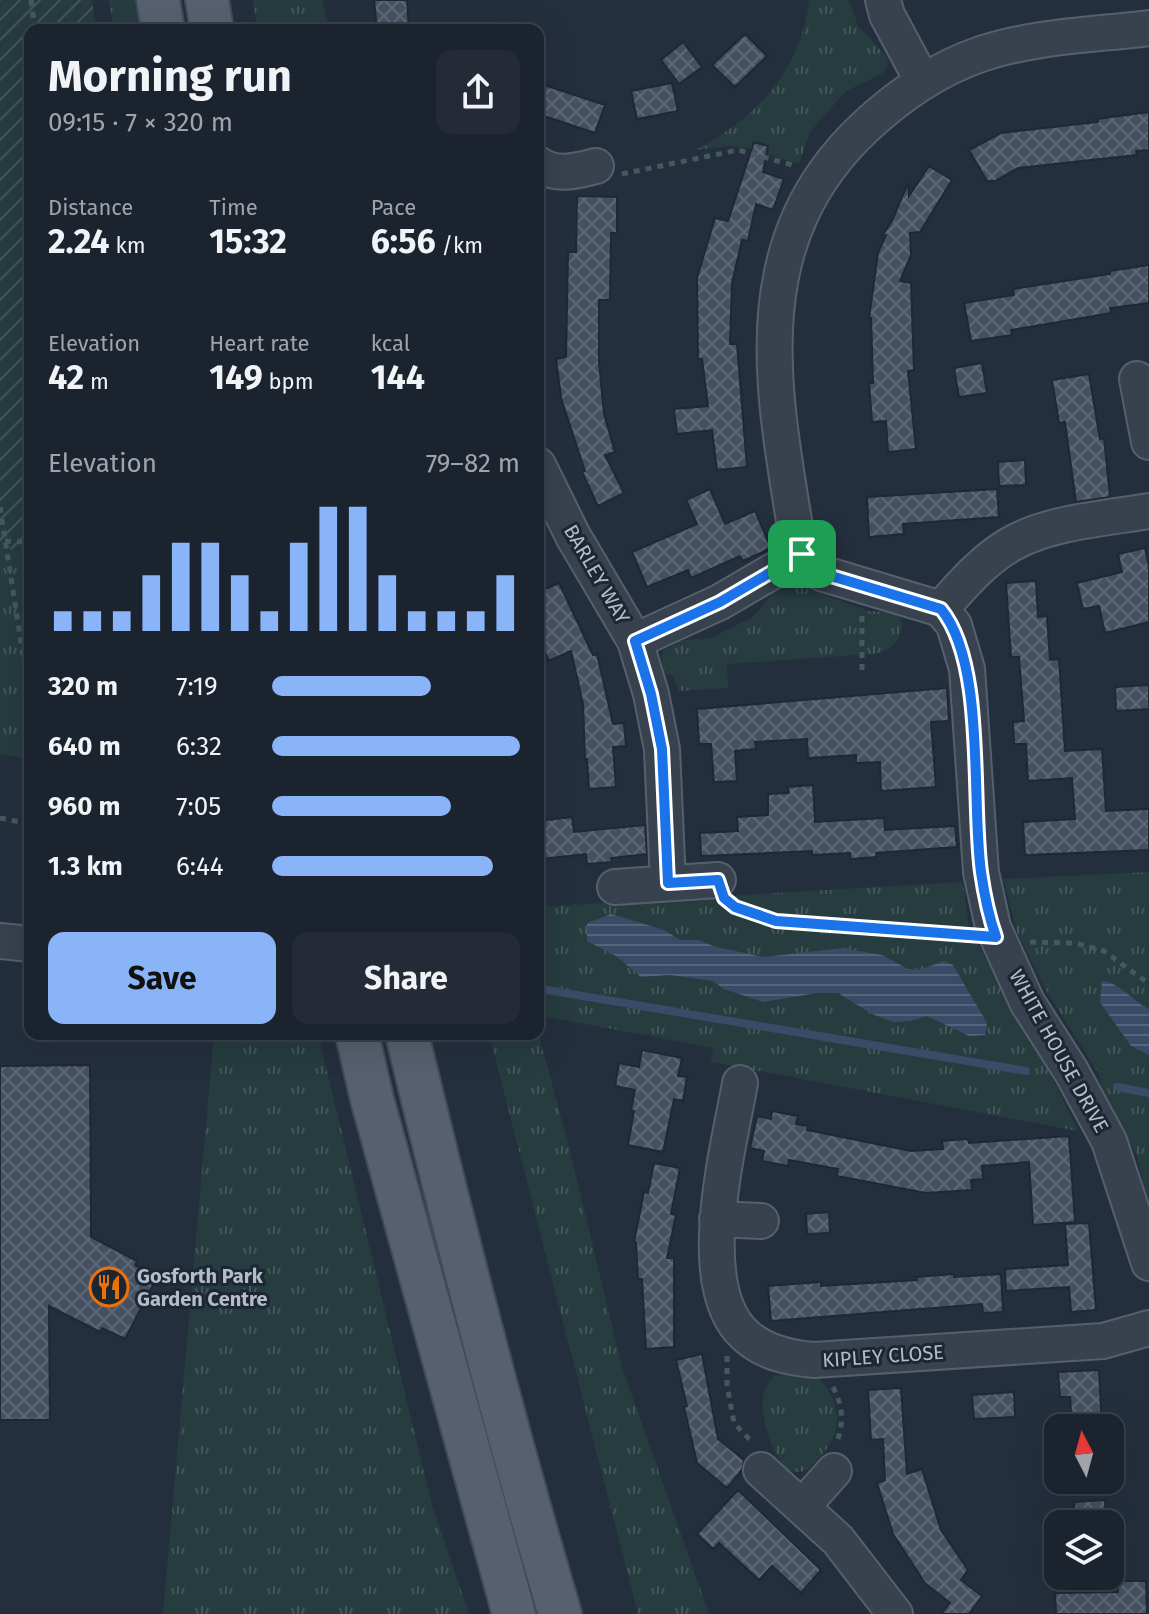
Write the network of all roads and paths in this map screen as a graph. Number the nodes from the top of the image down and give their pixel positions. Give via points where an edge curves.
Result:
1 (31, 0) edge
2 (158, 0) edge
3 (207, 0) edge
4 (883, 0) edge
5 (1138, 19) edge
6 (34, 24) edge
7 (162, 24) edge
8 (211, 24) edge
9 (923, 82) junction
10 (596, 166) joint
11 (823, 175) junction
12 (544, 177) edge
13 (1137, 379) dead end
14 (1149, 442) edge
15 (544, 477) edge
16 (0, 507) edge
17 (1149, 511) edge
18 (5, 541) junction
19 (24, 542) edge
20 (802, 554) junction
21 (862, 586) junction
22 (941, 609) junction
23 (635, 641) junction
24 (24, 662) edge
25 (862, 671) dead end
26 (0, 818) edge
27 (24, 823) edge
28 (718, 880) joint
29 (668, 883) junction
30 (615, 887) dead end
31 (996, 937) junction
32 (0, 941) edge
33 (24, 943) edge
34 (1149, 984) edge
35 (358, 1040) edge
36 (408, 1040) edge
37 (740, 1083) dead end
38 (717, 1219) junction
39 (761, 1221) dead end
40 (1149, 1263) edge
41 (1149, 1328) edge
42 (745, 1335) junction
43 (825, 1379) dead end
44 (761, 1461) joint
45 (832, 1461) joint
46 (802, 1507) junction
47 (514, 1614) edge
48 (560, 1614) edge
49 (895, 1614) edge

1 - 6 path
2 - 7 main road
3 - 8 main road
4 - 9 street
5 - 9 street via 983,53
9 - 11 street via 881,112
10 - 11 path via 614,176 738,150
10 - 12 street
11 - 20 street via 790,238 774,326 776,397
13 - 14 street
15 - 23 street, BARLEY WAY
16 - 18 path
17 - 22 street via 1014,542
18 - 19 path
18 - 24 path
20 - 21 street via 821,573
20 - 23 street, BARLEY WAY via 720,602
21 - 22 street
21 - 25 path
22 - 31 street, WHITE HOUSE DRIVE via 954,625 967,669 981,872
23 - 29 street, BARLEY WAY via 662,749
26 - 27 path
28 - 29 street
28 - 31 path via 724,898 735,907 776,921
29 - 30 street
31 - 34 path via 1075,943 1104,951
31 - 40 street, WHITE HOUSE DRIVE via 1027,1002 1109,1141
32 - 33 street
35 - 47 main road
36 - 48 main road via 466,1277
37 - 38 street, KIPLEY CLOSE
38 - 39 street
38 - 42 street, KIPLEY CLOSE via 723,1301
41 - 42 street, KIPLEY CLOSE via 1103,1341 814,1360 789,1358
42 - 44 path via 726,1356 727,1385 734,1423
43 - 45 path via 841,1403 842,1425
44 - 46 street
45 - 46 street
46 - 49 street via 838,1540

